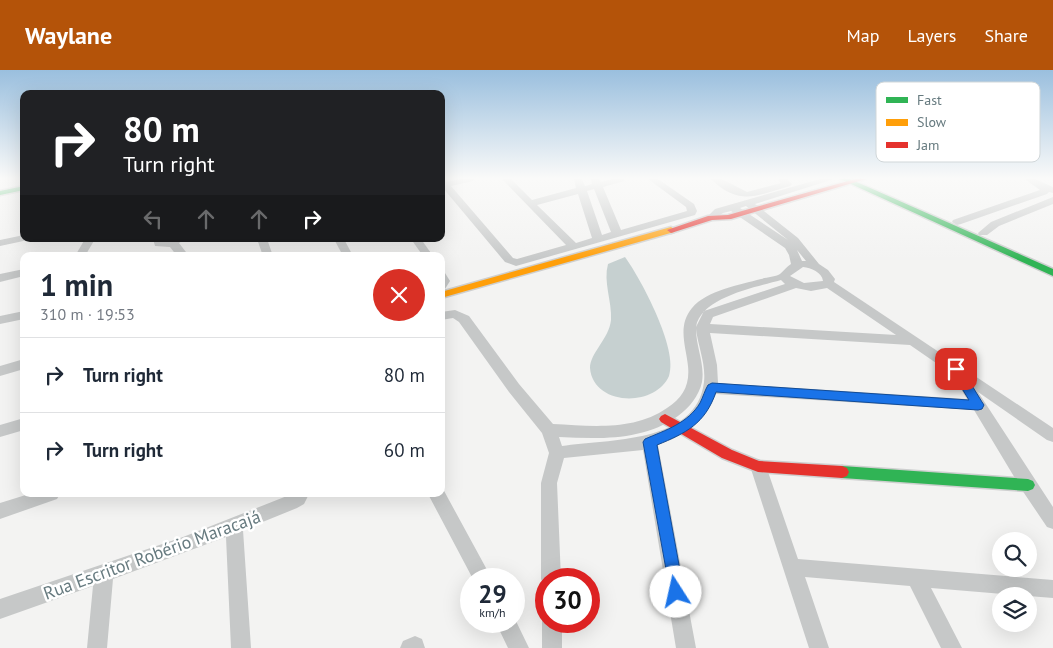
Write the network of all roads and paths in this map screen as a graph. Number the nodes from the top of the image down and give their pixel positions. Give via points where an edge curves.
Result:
1 (464, 206) edge
2 (535, 206) edge
3 (587, 206) edge
4 (606, 206) edge
5 (690, 206) edge
6 (752, 206) joint
7 (910, 206) edge
8 (919, 206) edge
9 (1005, 206) edge
10 (1038, 206) edge
11 (737, 210) junction
12 (958, 222) junction
13 (983, 233) junction
14 (617, 234) junction
15 (20, 239) edge
16 (598, 240) junction
17 (158, 242) edge
18 (170, 242) edge
19 (0, 243) edge
20 (574, 247) junction
21 (797, 265) junction
22 (1053, 265) edge
23 (814, 266) junction
24 (20, 273) edge
25 (1053, 273) edge
26 (0, 278) edge
27 (789, 280) junction
28 (828, 283) junction
29 (445, 295) edge
30 (20, 315) edge
31 (445, 315) edge
32 (0, 320) edge
33 (702, 328) junction
34 (916, 341) junction
35 (20, 365) edge
36 (956, 369) junction
37 (0, 371) edge
38 (712, 388) junction
39 (978, 405) junction
40 (665, 419) junction
41 (20, 425) edge
42 (681, 429) junction
43 (549, 430) junction
44 (0, 431) edge
45 (1053, 436) edge
46 (650, 442) junction
47 (557, 453) junction
48 (758, 466) junction
49 (1028, 485) junction
50 (42, 497) edge
51 (299, 497) edge
52 (440, 497) edge
53 (0, 511) edge
54 (1053, 521) edge
55 (234, 526) junction
56 (792, 567) junction
57 (476, 568) edge
58 (551, 568) edge
59 (104, 574) junction
60 (916, 578) junction
61 (1050, 593) edge
62 (0, 609) edge
63 (511, 633) edge
64 (552, 633) edge
65 (97, 648) edge
66 (241, 648) edge
67 (519, 648) edge
68 (552, 648) edge
69 (686, 648) edge
70 (820, 648) edge
71 (952, 648) edge

1 - 20 street via 513,263
2 - 20 street
3 - 16 street
4 - 14 street
5 - 14 street via 691,213
6 - 11 main road
6 - 23 street via 801,246
7 - 25 main road
8 - 12 main road
9 - 12 street
10 - 13 street via 995,224
11 - 21 street via 789,246
11 - 29 main road via 728,218 711,218
12 - 13 main road
13 - 22 main road
14 - 16 street
15 - 19 street
16 - 20 street
17 - 18 street
21 - 23 street
21 - 27 street
23 - 28 street via 827,275
24 - 26 street
27 - 28 street via 820,286
27 - 33 street via 708,314
27 - 40 street via 726,294 697,309 689,331 696,381 688,399
28 - 34 street
30 - 32 street
31 - 43 street via 455,314 464,319
33 - 34 street
33 - 38 street
34 - 36 street
35 - 37 street
36 - 39 street
36 - 45 street
38 - 39 street
38 - 42 street via 698,414
39 - 49 street
40 - 42 main road
40 - 43 street via 643,428 617,432
41 - 44 street
42 - 46 street
42 - 48 main road via 727,454
43 - 47 street
46 - 47 street
46 - 69 street
47 - 58 street via 549,483
48 - 49 main road
48 - 56 street
49 - 54 street
50 - 53 street
51 - 55 street, Rua Escritor Robério Maracajá
52 - 57 street
55 - 59 street, Rua Escritor Robério Maracajá
55 - 66 street
56 - 60 street
56 - 70 street
59 - 62 street, Rua Escritor Robério Maracajá
59 - 65 street
60 - 61 street
60 - 71 street
63 - 67 street
64 - 68 street

